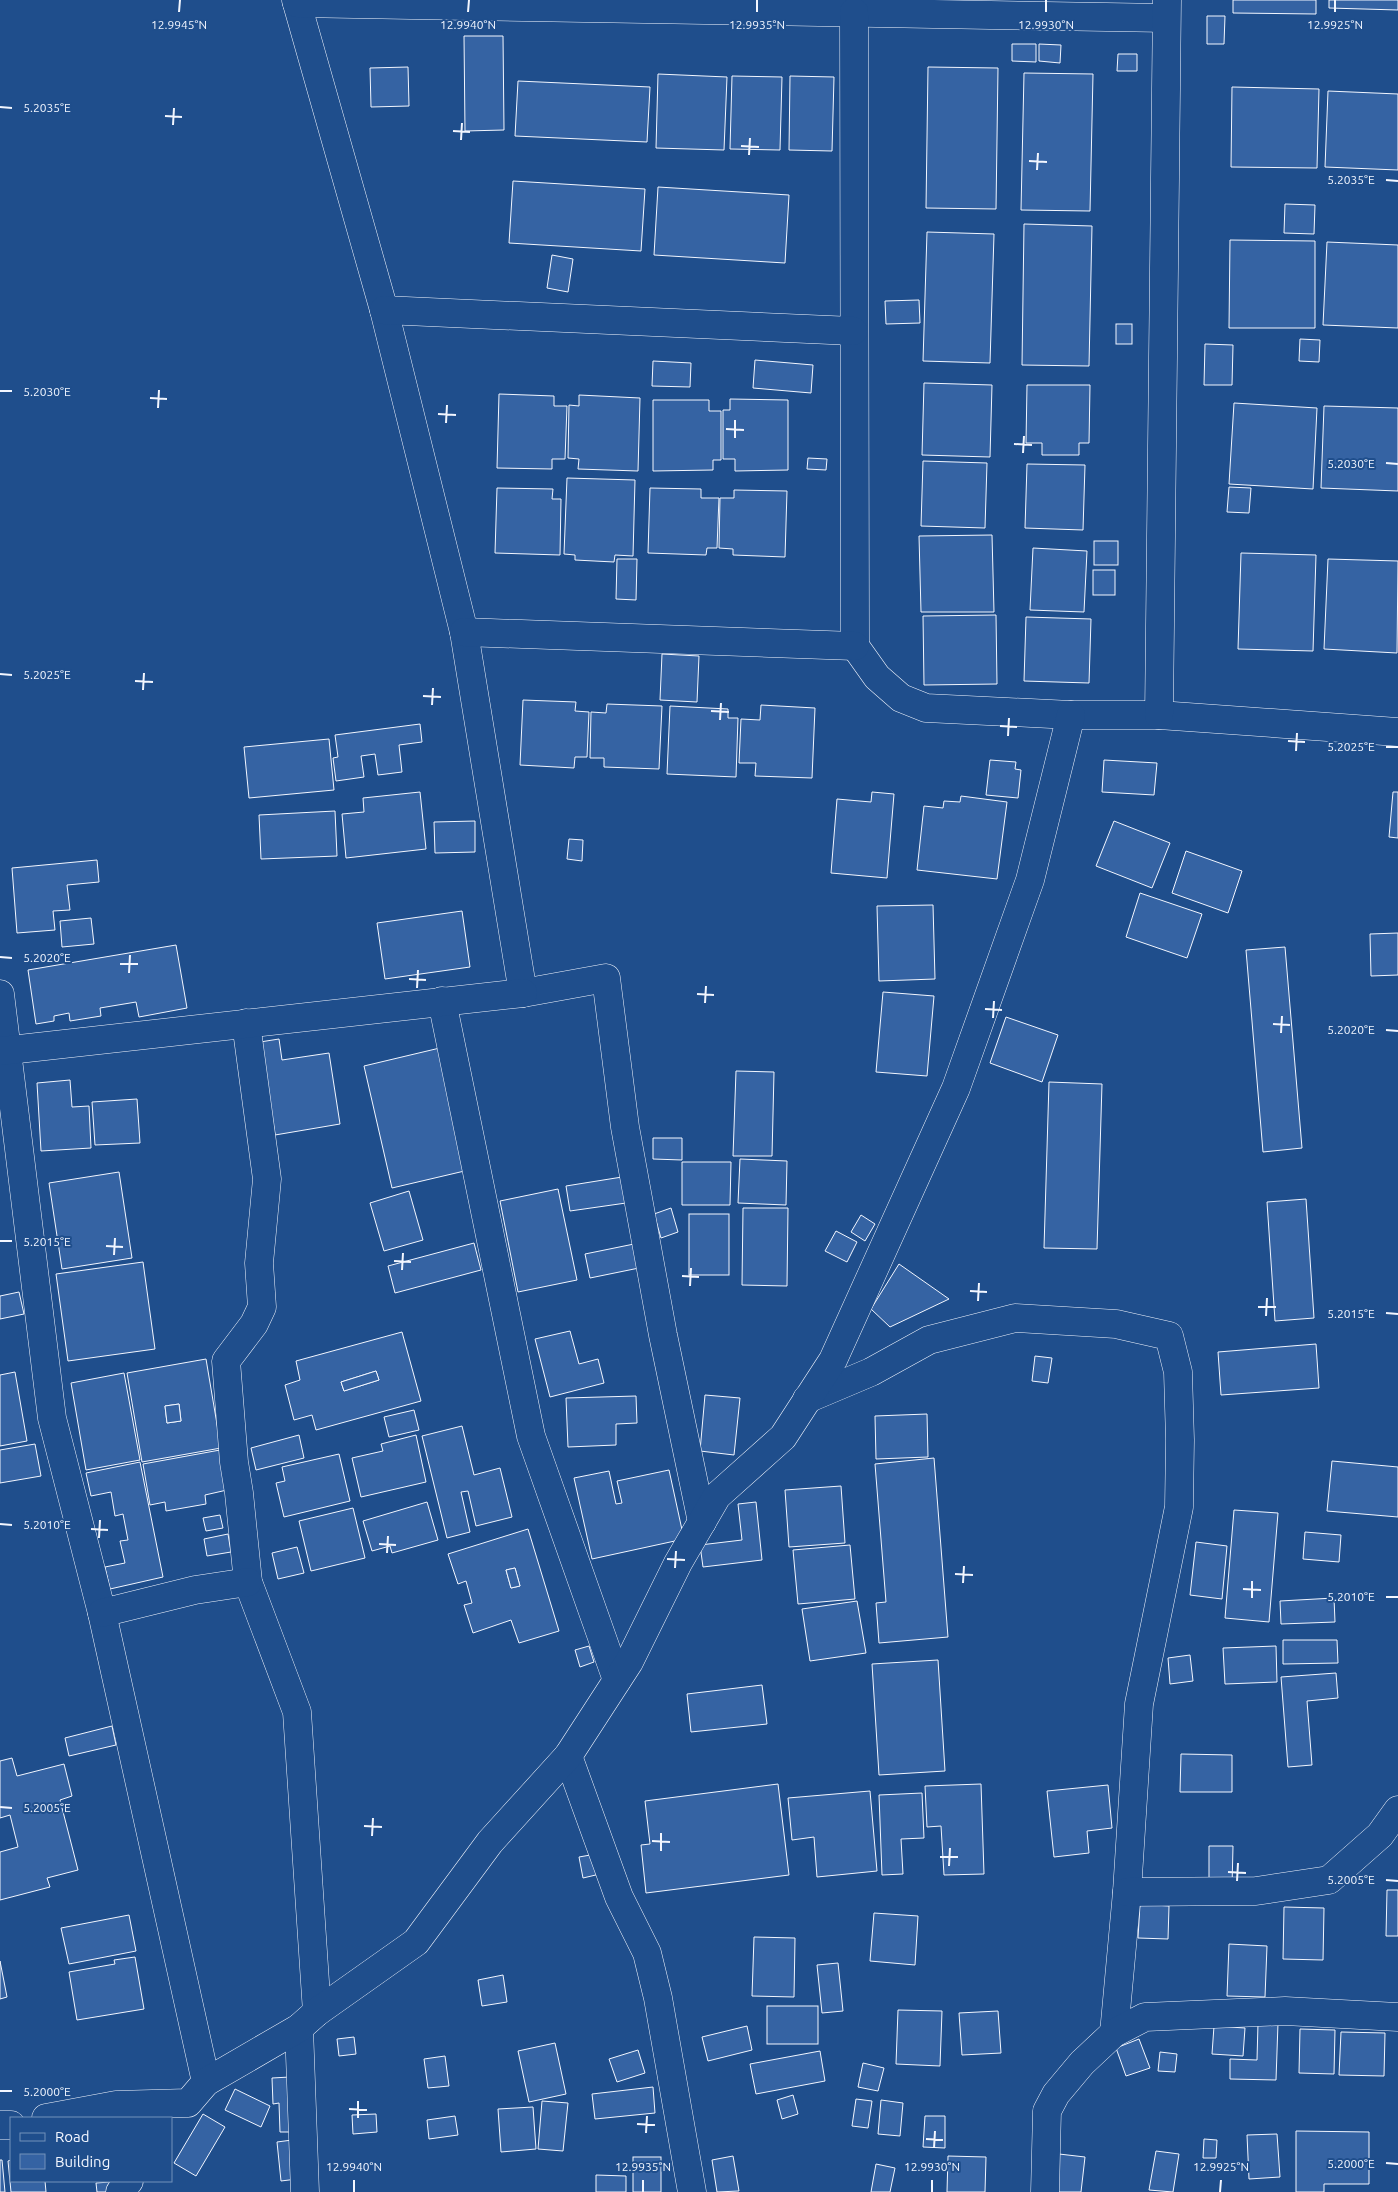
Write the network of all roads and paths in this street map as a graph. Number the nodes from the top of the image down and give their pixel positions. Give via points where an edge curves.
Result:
1 (297, 2) edge
2 (1166, 9) edge
3 (854, 12) junction
4 (384, 310) junction
5 (853, 331) junction
6 (464, 632) junction
7 (855, 646) junction
8 (1071, 715) junction
9 (1159, 715) junction
10 (1398, 732) edge
11 (523, 993) junction
12 (0, 994) edge
13 (442, 1001) junction
14 (246, 1024) junction
15 (3, 1051) edge
16 (807, 1399) junction
17 (702, 1522) junction
18 (248, 1582) junction
19 (102, 1612) junction
20 (618, 1680) junction
21 (568, 1756) junction
22 (1398, 1810) edge
23 (1127, 1892) junction
24 (1398, 2017) edge
25 (308, 2020) junction
26 (1114, 2033) junction
27 (206, 2082) junction
28 (188, 2103) junction
29 (51, 2117) edge
30 (172, 2123) edge
31 (128, 2182) edge
32 (120, 2192) edge
33 (305, 2192) edge
34 (692, 2192) edge
35 (1045, 2192) edge

1 - 3 street
1 - 4 street
2 - 3 street
2 - 9 street
3 - 5 street
4 - 5 street
4 - 6 street
5 - 7 street
6 - 7 street
6 - 11 street
7 - 8 street via 877,677 901,698 926,708
8 - 9 street
8 - 16 street via 1030,880 956,1088 833,1360
9 - 10 street
11 - 13 street
11 - 17 street via 606,978 625,1127
12 - 15 street
13 - 14 street
13 - 20 street via 531,1436
14 - 15 street
14 - 18 street via 267,1179 259,1263 262,1307 254,1324 226,1361
15 - 19 street via 52,1418
16 - 17 street via 783,1437 717,1496
16 - 23 street via 871,1372 929,1340 1016,1318 1116,1324 1169,1336 1178,1372 1179,1507 1138,1704
17 - 20 street
18 - 19 street via 194,1590
18 - 25 street via 297,1712
19 - 27 street
20 - 21 street
21 - 25 street via 490,1842 416,1942
21 - 34 street via 619,1897 647,1953
22 - 23 street via 1380,1835 1329,1880 1256,1891
23 - 26 street
24 - 26 street via 1285,2011 1176,2014 1145,2017
25 - 27 street
25 - 33 street
26 - 35 street via 1082,2063 1056,2094 1047,2112
27 - 28 street
28 - 29 street via 116,2105
28 - 30 street
31 - 32 street

